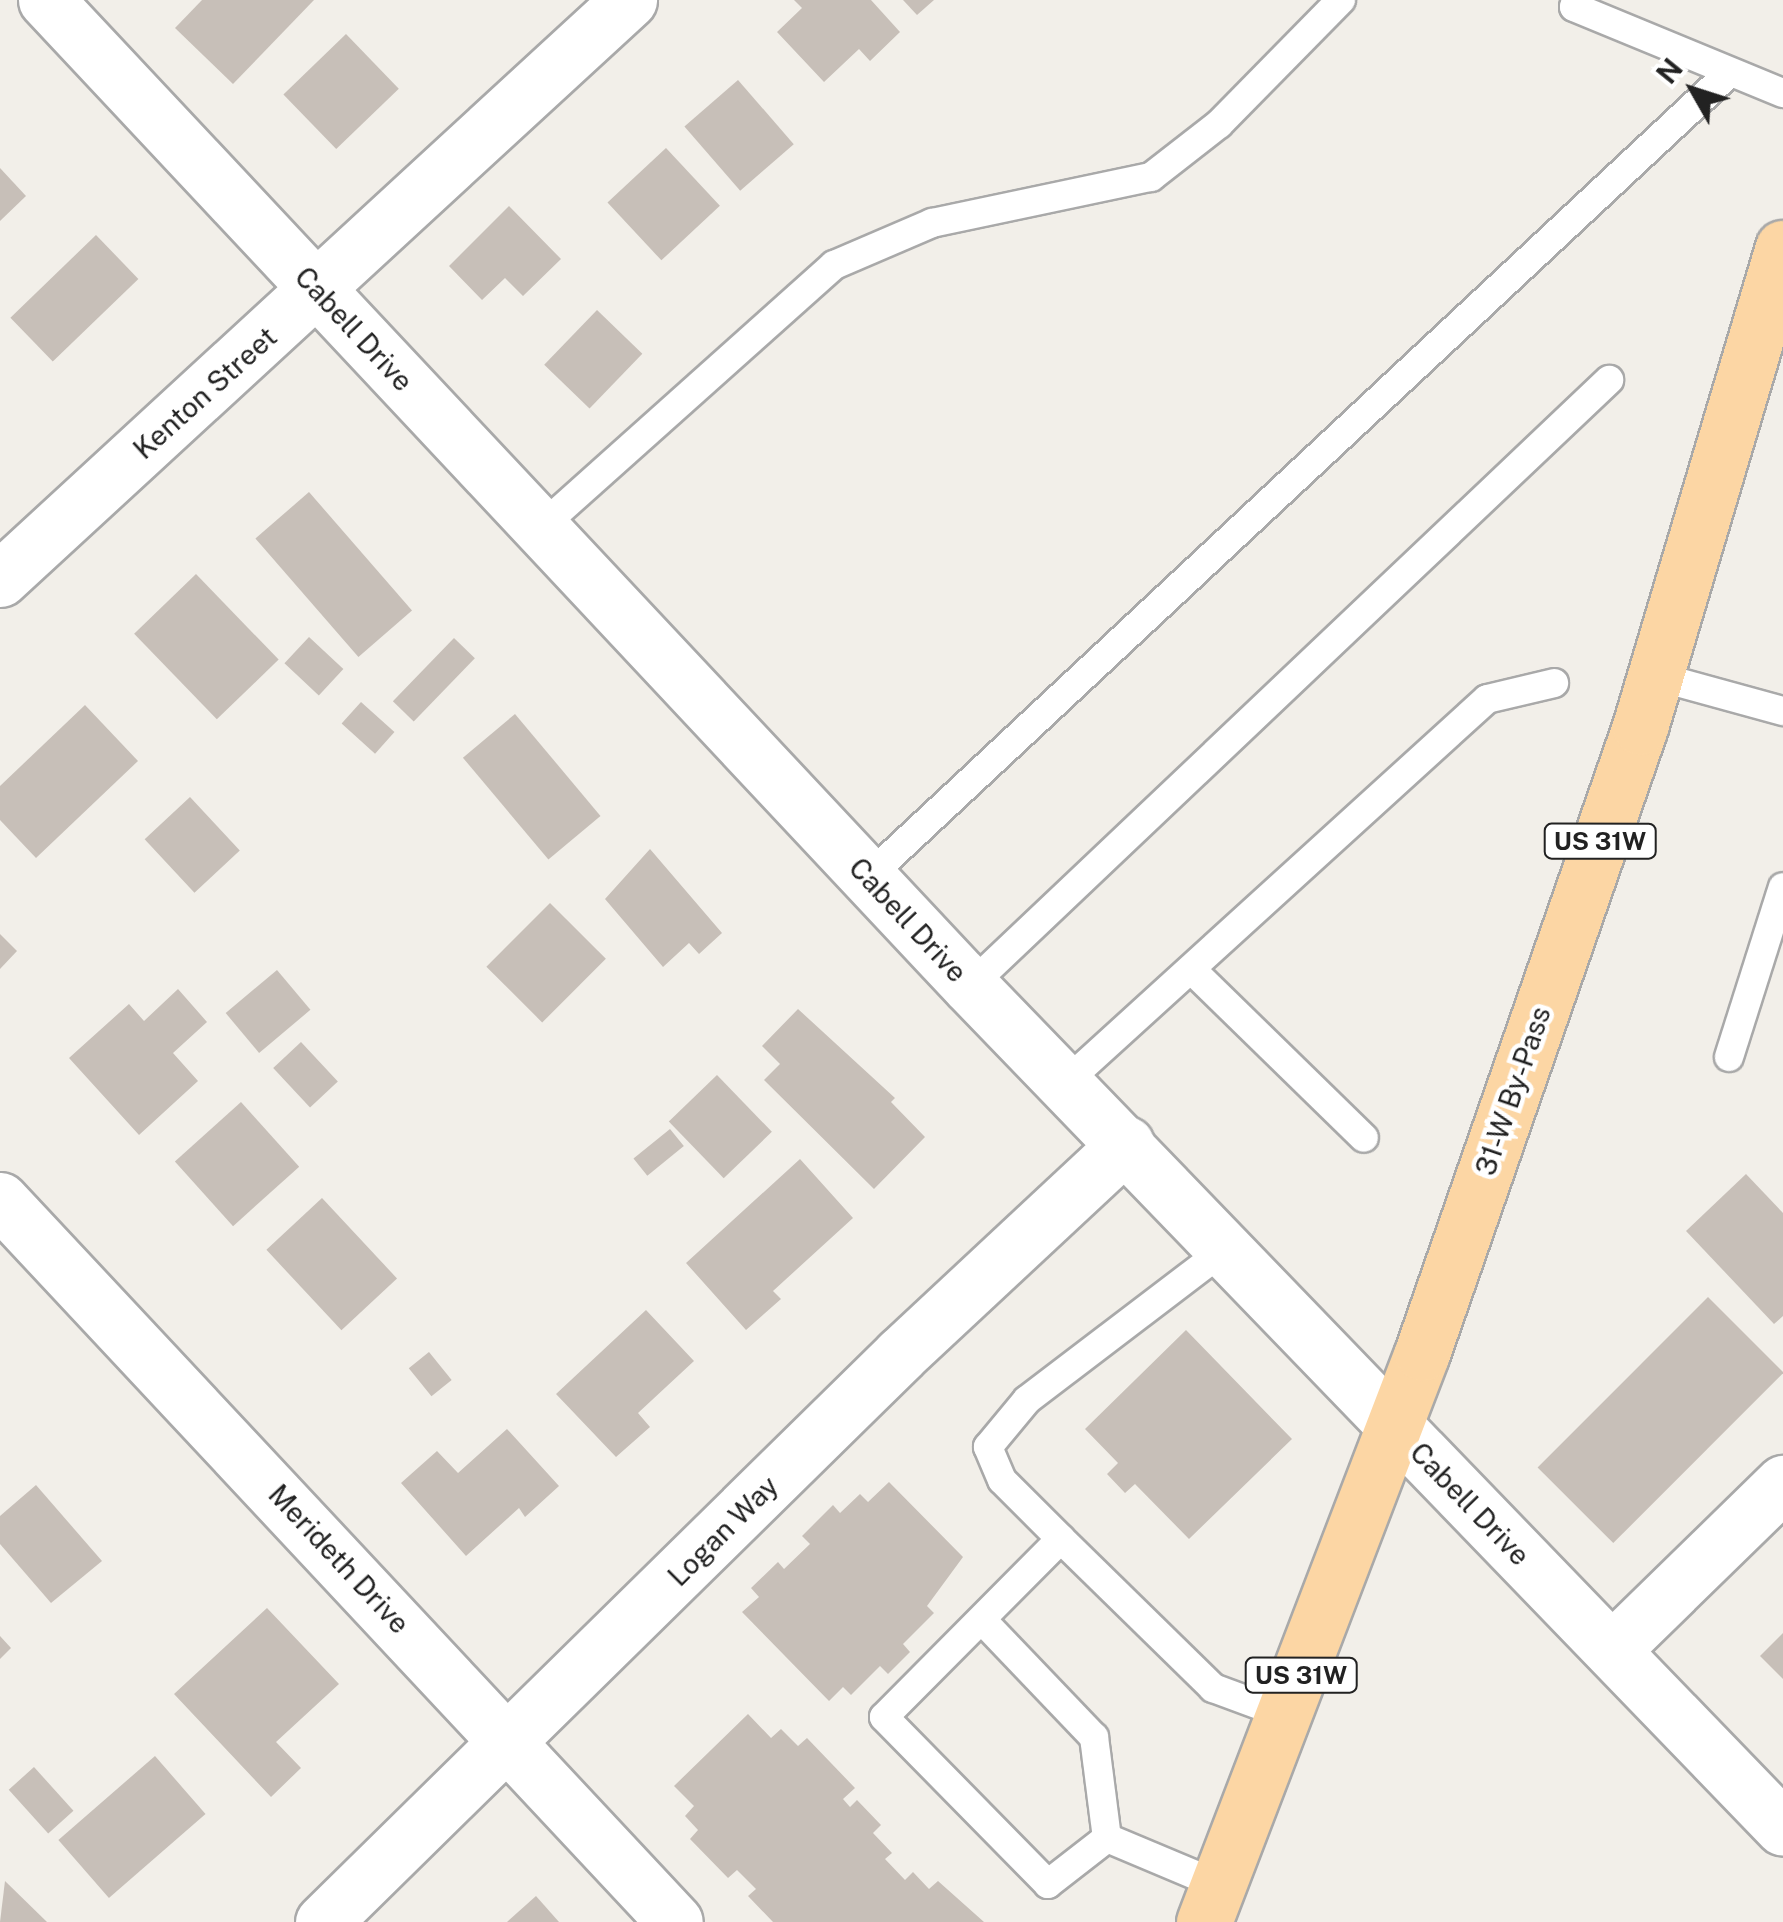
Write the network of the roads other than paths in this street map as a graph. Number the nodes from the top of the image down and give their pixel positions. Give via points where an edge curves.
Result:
1 (46, 0) edge
2 (628, 0) edge
3 (1341, 0) edge
4 (1570, 2) edge
5 (1729, 73) junction
6 (1783, 93) edge
7 (1783, 248) edge
8 (318, 291) junction
9 (1768, 354) edge
10 (1609, 380) dead end
11 (541, 527) junction
12 (0, 578) edge
13 (1655, 676) junction
14 (1554, 683) dead end
15 (1783, 711) edge
16 (868, 877) junction
17 (1783, 887) edge
18 (1192, 970) junction
19 (970, 986) junction
20 (1728, 1057) dead end
21 (1066, 1082) junction
22 (1364, 1138) dead end
23 (1126, 1144) junction
24 (0, 1200) edge
25 (1225, 1248) junction
26 (1394, 1427) junction
27 (1783, 1483) edge
28 (1062, 1539) junction
29 (982, 1620) junction
30 (1613, 1650) junction
31 (1286, 1715) junction
32 (509, 1742) junction
33 (1783, 1828) edge
34 (1108, 1838) junction
35 (1212, 1904) edge
36 (323, 1922) edge
37 (674, 1922) edge

1 - 8 street, Cabell Drive
2 - 8 street, Kenton Street
3 - 11 lane via 1219,124 1151,176 932,223 834,265
4 - 5 lane
5 - 6 lane
5 - 16 lane
7 - 9 main road, 31-W By-Pass / US 31W
8 - 11 street, Cabell Drive
8 - 12 street, Kenton Street
9 - 13 main road, 31-W By-Pass / US 31W
10 - 19 lane
11 - 16 street, Cabell Drive
13 - 15 lane
13 - 26 main road, 31-W By-Pass / US 31W
14 - 18 lane via 1487,699
16 - 19 street, Cabell Drive
17 - 20 lane
18 - 21 lane
18 - 22 lane
19 - 21 street, Cabell Drive
21 - 23 street, Cabell Drive
23 - 25 street, Cabell Drive
23 - 32 street, Logan Way via 901,1354
24 - 32 street, Merideth Drive
25 - 26 street, Cabell Drive
25 - 28 lane via 1027,1400 988,1446 1002,1480
26 - 30 street, Cabell Drive
26 - 31 main road, 31-W By-Pass / US 31W
27 - 30 street
28 - 29 lane
28 - 31 lane via 1213,1688
29 - 34 lane via 1094,1737
29 - 34 lane via 884,1717 1048,1884
30 - 33 street, Cabell Drive
31 - 35 main road, 31-W By-Pass / US 31W
32 - 36 street, Logan Way
32 - 37 street, Merideth Drive
34 - 35 lane

